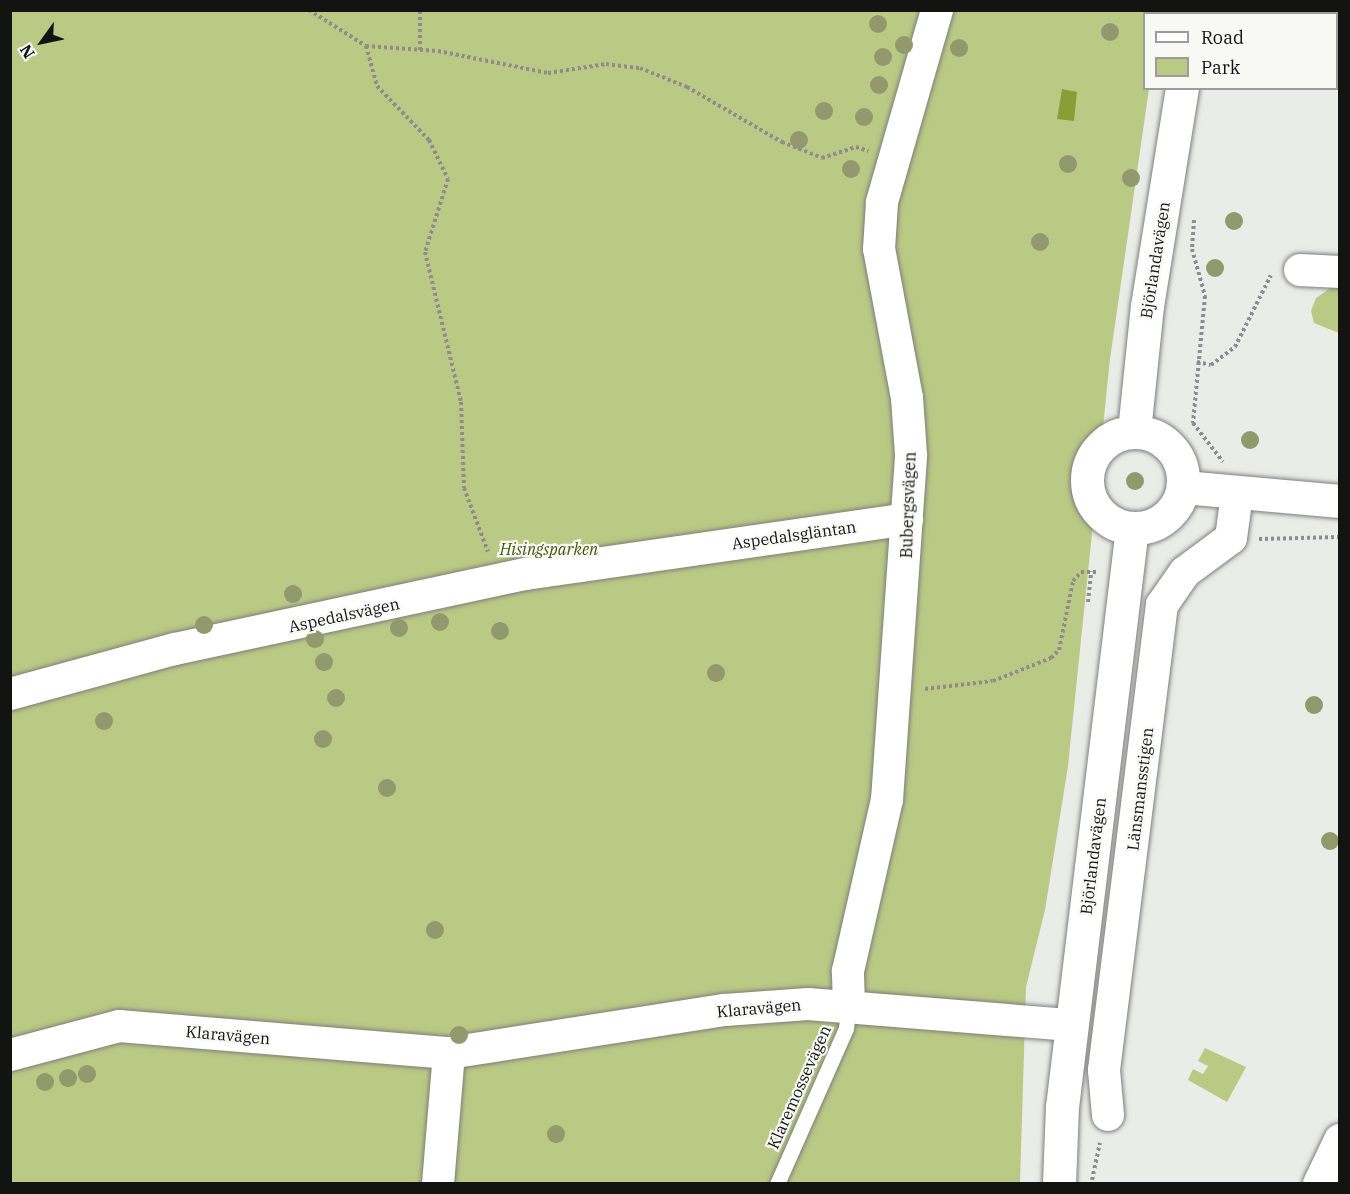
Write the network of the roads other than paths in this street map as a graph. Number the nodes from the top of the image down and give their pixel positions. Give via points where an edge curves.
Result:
1 (937, 10) edge
2 (1182, 90) edge
3 (1300, 270) road end
4 (1340, 272) edge
5 (1134, 431) junction
6 (1183, 488) junction
7 (1237, 494) junction
8 (1340, 501) edge
9 (907, 519) junction
10 (1132, 528) junction
11 (680, 551) joint
12 (10, 694) edge
13 (849, 1004) junction
14 (1071, 1025) junction
15 (449, 1053) junction
16 (10, 1055) edge
17 (1108, 1115) road end
18 (1340, 1140) edge
19 (438, 1184) edge
20 (777, 1184) edge
21 (1059, 1184) edge
22 (1319, 1184) edge

1 - 9 street, Bubergsvägen via 882,202 879,249 908,398
2 - 5 street, Björlandavägen via 1147,306
3 - 4 street
5 - 6 street via 1156,436 1173,449 1183,469
5 - 10 street via 1099,448 1087,478 1097,510
6 - 7 street
6 - 10 street via 1164,519
7 - 8 street
7 - 17 street, Länsmansstigen via 1231,538 1185,572 1162,605 1104,1070
9 - 11 street, Aspedalsgläntan
9 - 13 street, Bubergsvägen via 887,800 848,971
10 - 14 street, Björlandavägen
11 - 12 street, Aspedalsvägen via 495,582 175,649
13 - 14 street, Klaravägen
13 - 15 street, Klaravägen via 725,1010
13 - 20 lane, Klaremossevägen via 846,1028
14 - 21 street, Björlandavägen
15 - 16 street, Klaravägen via 119,1026
15 - 19 street
18 - 22 street

